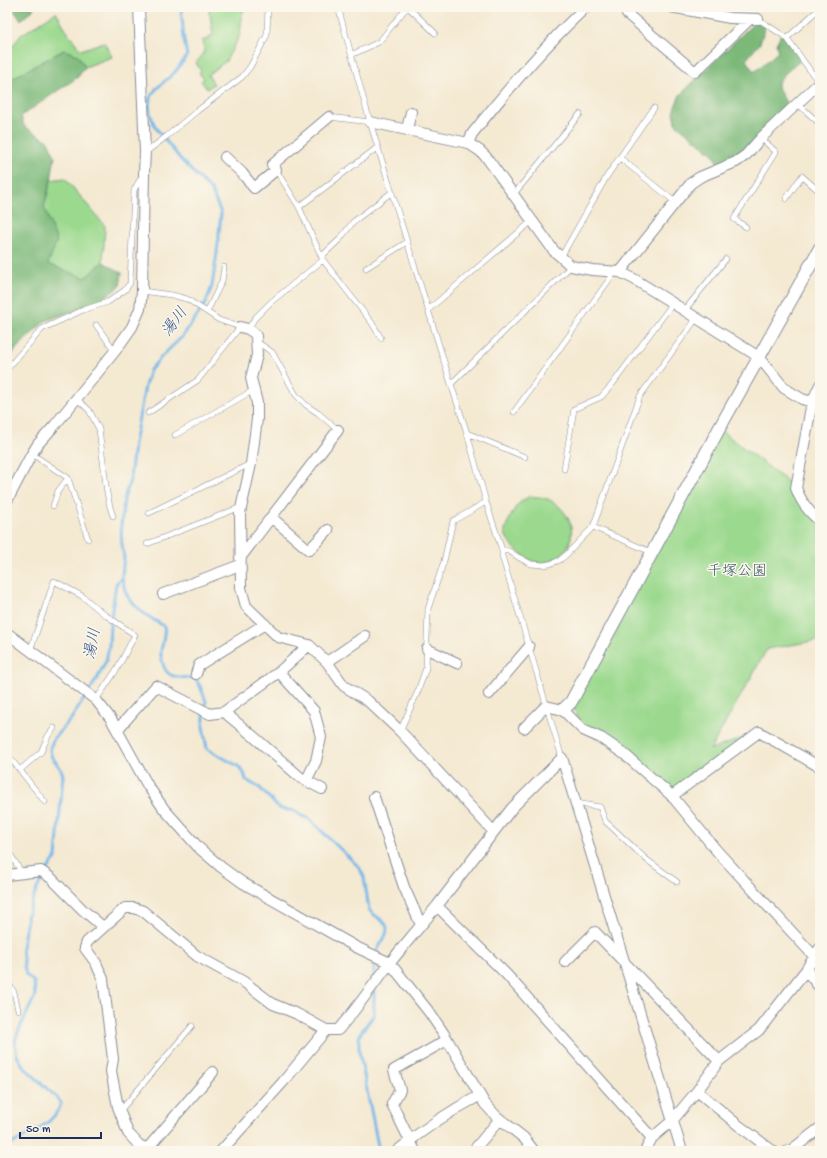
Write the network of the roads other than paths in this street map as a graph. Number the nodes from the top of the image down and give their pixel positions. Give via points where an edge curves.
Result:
1 (139, 7) edge
2 (268, 7) edge
3 (338, 7) edge
4 (408, 7) edge
5 (586, 7) edge
6 (632, 7) edge
7 (672, 7) edge
8 (686, 8) edge
9 (820, 8) edge
10 (754, 19) junction
11 (435, 33) dead end
12 (787, 38) junction
13 (351, 55) junction
14 (819, 83) edge
15 (798, 104) junction
16 (654, 108) dead end
17 (411, 112) dead end
18 (580, 114) dead end
19 (329, 117) joint
20 (370, 122) junction
21 (820, 124) edge
22 (407, 129) junction
23 (761, 138) junction
24 (468, 143) junction
25 (378, 147) junction
26 (145, 152) junction
27 (225, 157) dead end
28 (620, 158) junction
29 (276, 170) junction
30 (144, 173) junction
31 (392, 192) junction
32 (820, 192) edge
33 (514, 194) junction
34 (786, 199) dead end
35 (675, 202) junction
36 (299, 207) junction
37 (533, 220) junction
38 (746, 227) dead end
39 (407, 242) junction
40 (820, 248) edge
41 (560, 257) junction
42 (323, 258) junction
43 (726, 259) dead end
44 (224, 266) dead end
45 (571, 266) junction
46 (366, 268) dead end
47 (617, 272) junction
48 (142, 291) junction
49 (673, 303) junction
50 (428, 310) junction
51 (206, 311) junction
52 (684, 311) junction
53 (696, 319) junction
54 (96, 326) dead end
55 (244, 328) junction
56 (381, 338) dead end
57 (257, 342) junction
58 (115, 351) junction
59 (759, 357) junction
60 (7, 369) edge
61 (451, 384) junction
62 (820, 385) edge
63 (254, 390) junction
64 (77, 399) junction
65 (816, 401) edge
66 (148, 412) dead end
67 (514, 412) dead end
68 (338, 430) joint
69 (467, 433) junction
70 (175, 435) dead end
71 (32, 454) junction
72 (525, 457) dead end
73 (251, 464) junction
74 (564, 469) dead end
75 (68, 478) junction
76 (7, 501) edge
77 (486, 502) junction
78 (53, 506) dead end
79 (242, 507) junction
80 (149, 513) dead end
81 (113, 516) dead end
82 (271, 517) junction
83 (820, 521) edge
84 (593, 527) junction
85 (328, 530) dead end
86 (88, 539) dead end
87 (147, 544) dead end
88 (502, 550) junction
89 (652, 553) junction
90 (240, 562) junction
91 (163, 594) dead end
92 (264, 624) junction
93 (7, 634) edge
94 (365, 636) dead end
95 (309, 645) junction
96 (529, 647) junction
97 (427, 649) junction
98 (30, 651) junction
99 (327, 662) junction
100 (456, 663) dead end
101 (279, 672) junction
102 (196, 674) dead end
103 (489, 694) dead end
104 (90, 696) junction
105 (546, 706) junction
106 (562, 710) junction
107 (224, 712) junction
108 (54, 728) dead end
109 (524, 728) dead end
110 (117, 730) junction
111 (400, 731) junction
112 (7, 754) edge
113 (562, 758) junction
114 (820, 767) edge
115 (20, 770) junction
116 (306, 781) junction
117 (322, 789) dead end
118 (672, 796) junction
119 (374, 797) dead end
120 (45, 802) dead end
121 (575, 803) junction
122 (493, 831) junction
123 (7, 850) edge
124 (22, 873) junction
125 (7, 874) edge
126 (677, 882) dead end
127 (437, 906) junction
128 (421, 925) junction
129 (103, 927) junction
130 (818, 952) edge
131 (623, 961) junction
132 (565, 962) dead end
133 (390, 964) junction
134 (806, 970) junction
135 (7, 981) edge
136 (820, 988) edge
137 (18, 1010) dead end
138 (192, 1026) dead end
139 (326, 1030) junction
140 (447, 1040) junction
141 (719, 1061) junction
142 (213, 1072) dead end
143 (697, 1091) junction
144 (480, 1096) junction
145 (120, 1111) junction
146 (500, 1119) junction
147 (672, 1121) junction
148 (820, 1128) edge
149 (652, 1138) junction
150 (410, 1140) junction
151 (150, 1150) edge
152 (222, 1151) edge
153 (397, 1151) edge
154 (415, 1151) edge
155 (473, 1151) edge
156 (534, 1151) edge
157 (645, 1151) edge
158 (682, 1151) edge
159 (773, 1151) edge
160 (788, 1151) edge

1 - 26 street
2 - 26 lane via 267,35 242,77
3 - 13 lane
4 - 11 lane
4 - 13 lane via 379,42
5 - 24 street via 508,88 472,134
6 - 10 street via 627,14 695,72
7 - 8 street
8 - 10 street via 730,18
9 - 12 lane
10 - 12 lane
12 - 14 lane
13 - 20 lane
14 - 15 street
15 - 21 lane
15 - 23 street
16 - 28 lane
17 - 22 street
18 - 33 lane
19 - 20 lane
19 - 29 street via 272,165
20 - 22 street
20 - 25 lane
22 - 24 street
23 - 35 street via 736,162 691,183
23 - 38 lane via 776,152 734,219
24 - 33 street via 487,158
25 - 31 lane
25 - 36 lane
26 - 30 street
27 - 29 street via 254,188
28 - 35 lane
28 - 41 lane
29 - 36 lane
30 - 48 street
30 - 60 lane via 134,190 130,283 125,290 108,302 83,310 42,329
31 - 39 lane
31 - 42 lane via 353,222
32 - 34 lane via 802,176
33 - 37 street
35 - 47 street
36 - 42 lane
37 - 41 street
37 - 50 lane
39 - 46 lane
39 - 50 lane
40 - 59 street
41 - 45 street
42 - 55 lane
42 - 56 lane
43 - 52 lane
44 - 51 lane via 222,281
45 - 47 street
45 - 61 lane
47 - 49 street via 634,279
47 - 67 lane
48 - 51 lane via 187,299
48 - 58 street via 137,318
49 - 52 street
49 - 74 lane via 601,397 574,409
50 - 61 lane
51 - 55 lane via 219,320
52 - 53 street
53 - 59 street
53 - 84 lane via 640,396
54 - 58 lane
55 - 57 street via 254,333
55 - 66 lane via 198,380
57 - 63 street via 257,355 251,378
57 - 68 lane via 272,352 296,395
58 - 64 street
59 - 65 street via 784,388 802,399
59 - 89 street
61 - 69 lane
62 - 65 street
63 - 70 lane
63 - 73 street via 257,419
64 - 71 street
64 - 81 lane via 89,410 99,429 107,494
65 - 83 street via 796,488 800,500
68 - 82 street
69 - 72 lane
69 - 77 lane
71 - 75 lane
71 - 76 street
73 - 79 street
73 - 80 lane
75 - 78 lane via 58,491
75 - 86 lane
77 - 88 lane
77 - 97 lane via 453,521 444,561 428,609
79 - 87 lane
79 - 90 street
82 - 85 street via 309,550
82 - 90 street
84 - 88 lane via 566,555 550,564 531,564 509,551
84 - 89 lane
88 - 96 lane
89 - 106 street via 571,702
90 - 91 street
90 - 92 street via 241,588 246,606
92 - 95 street via 278,637
92 - 102 street via 203,663
93 - 98 street
94 - 99 street
95 - 99 street
95 - 101 street
96 - 103 street
96 - 105 lane
97 - 100 street
97 - 111 lane via 426,668
98 - 104 street
98 - 104 lane via 54,581 82,596 135,635 117,669
99 - 111 street via 344,686 368,701
101 - 107 street
101 - 116 street via 314,711 321,737 316,761
104 - 110 street via 111,719
105 - 106 street
105 - 109 street
105 - 113 lane
106 - 118 street via 583,730 601,738 622,753
107 - 110 street via 210,714 156,686
107 - 116 street
108 - 115 lane via 41,752
110 - 133 street via 164,809 199,848 221,867 243,883
111 - 122 street
112 - 115 lane
113 - 121 street
113 - 122 street
114 - 118 street via 759,732
115 - 120 lane
116 - 117 street
118 - 130 street via 716,851
119 - 128 street via 404,887
121 - 126 lane via 600,807 605,821 647,860
121 - 131 street
122 - 127 street
123 - 124 lane
124 - 125 street
124 - 129 street via 41,871
127 - 128 street
127 - 149 street via 506,974
128 - 133 street
129 - 139 street via 125,908 143,911 197,956 244,982 273,1004
129 - 145 street via 87,942 85,948 103,979 113,1059 110,1071
130 - 134 street
131 - 132 street via 595,932
131 - 141 street
131 - 147 street
133 - 139 street via 338,1030
133 - 140 street via 429,1012
134 - 136 street
134 - 141 street via 759,1030
135 - 137 lane via 14,992
138 - 145 lane
139 - 152 street
140 - 144 street
140 - 150 street via 394,1070 400,1090 392,1104
141 - 143 street
142 - 151 street
143 - 147 street
143 - 159 street
144 - 146 street via 484,1104
144 - 150 street
145 - 151 street via 128,1133 139,1145
146 - 155 street
146 - 156 street via 524,1138
147 - 149 street
147 - 158 street
148 - 160 street
149 - 157 street
150 - 153 street
150 - 154 street

